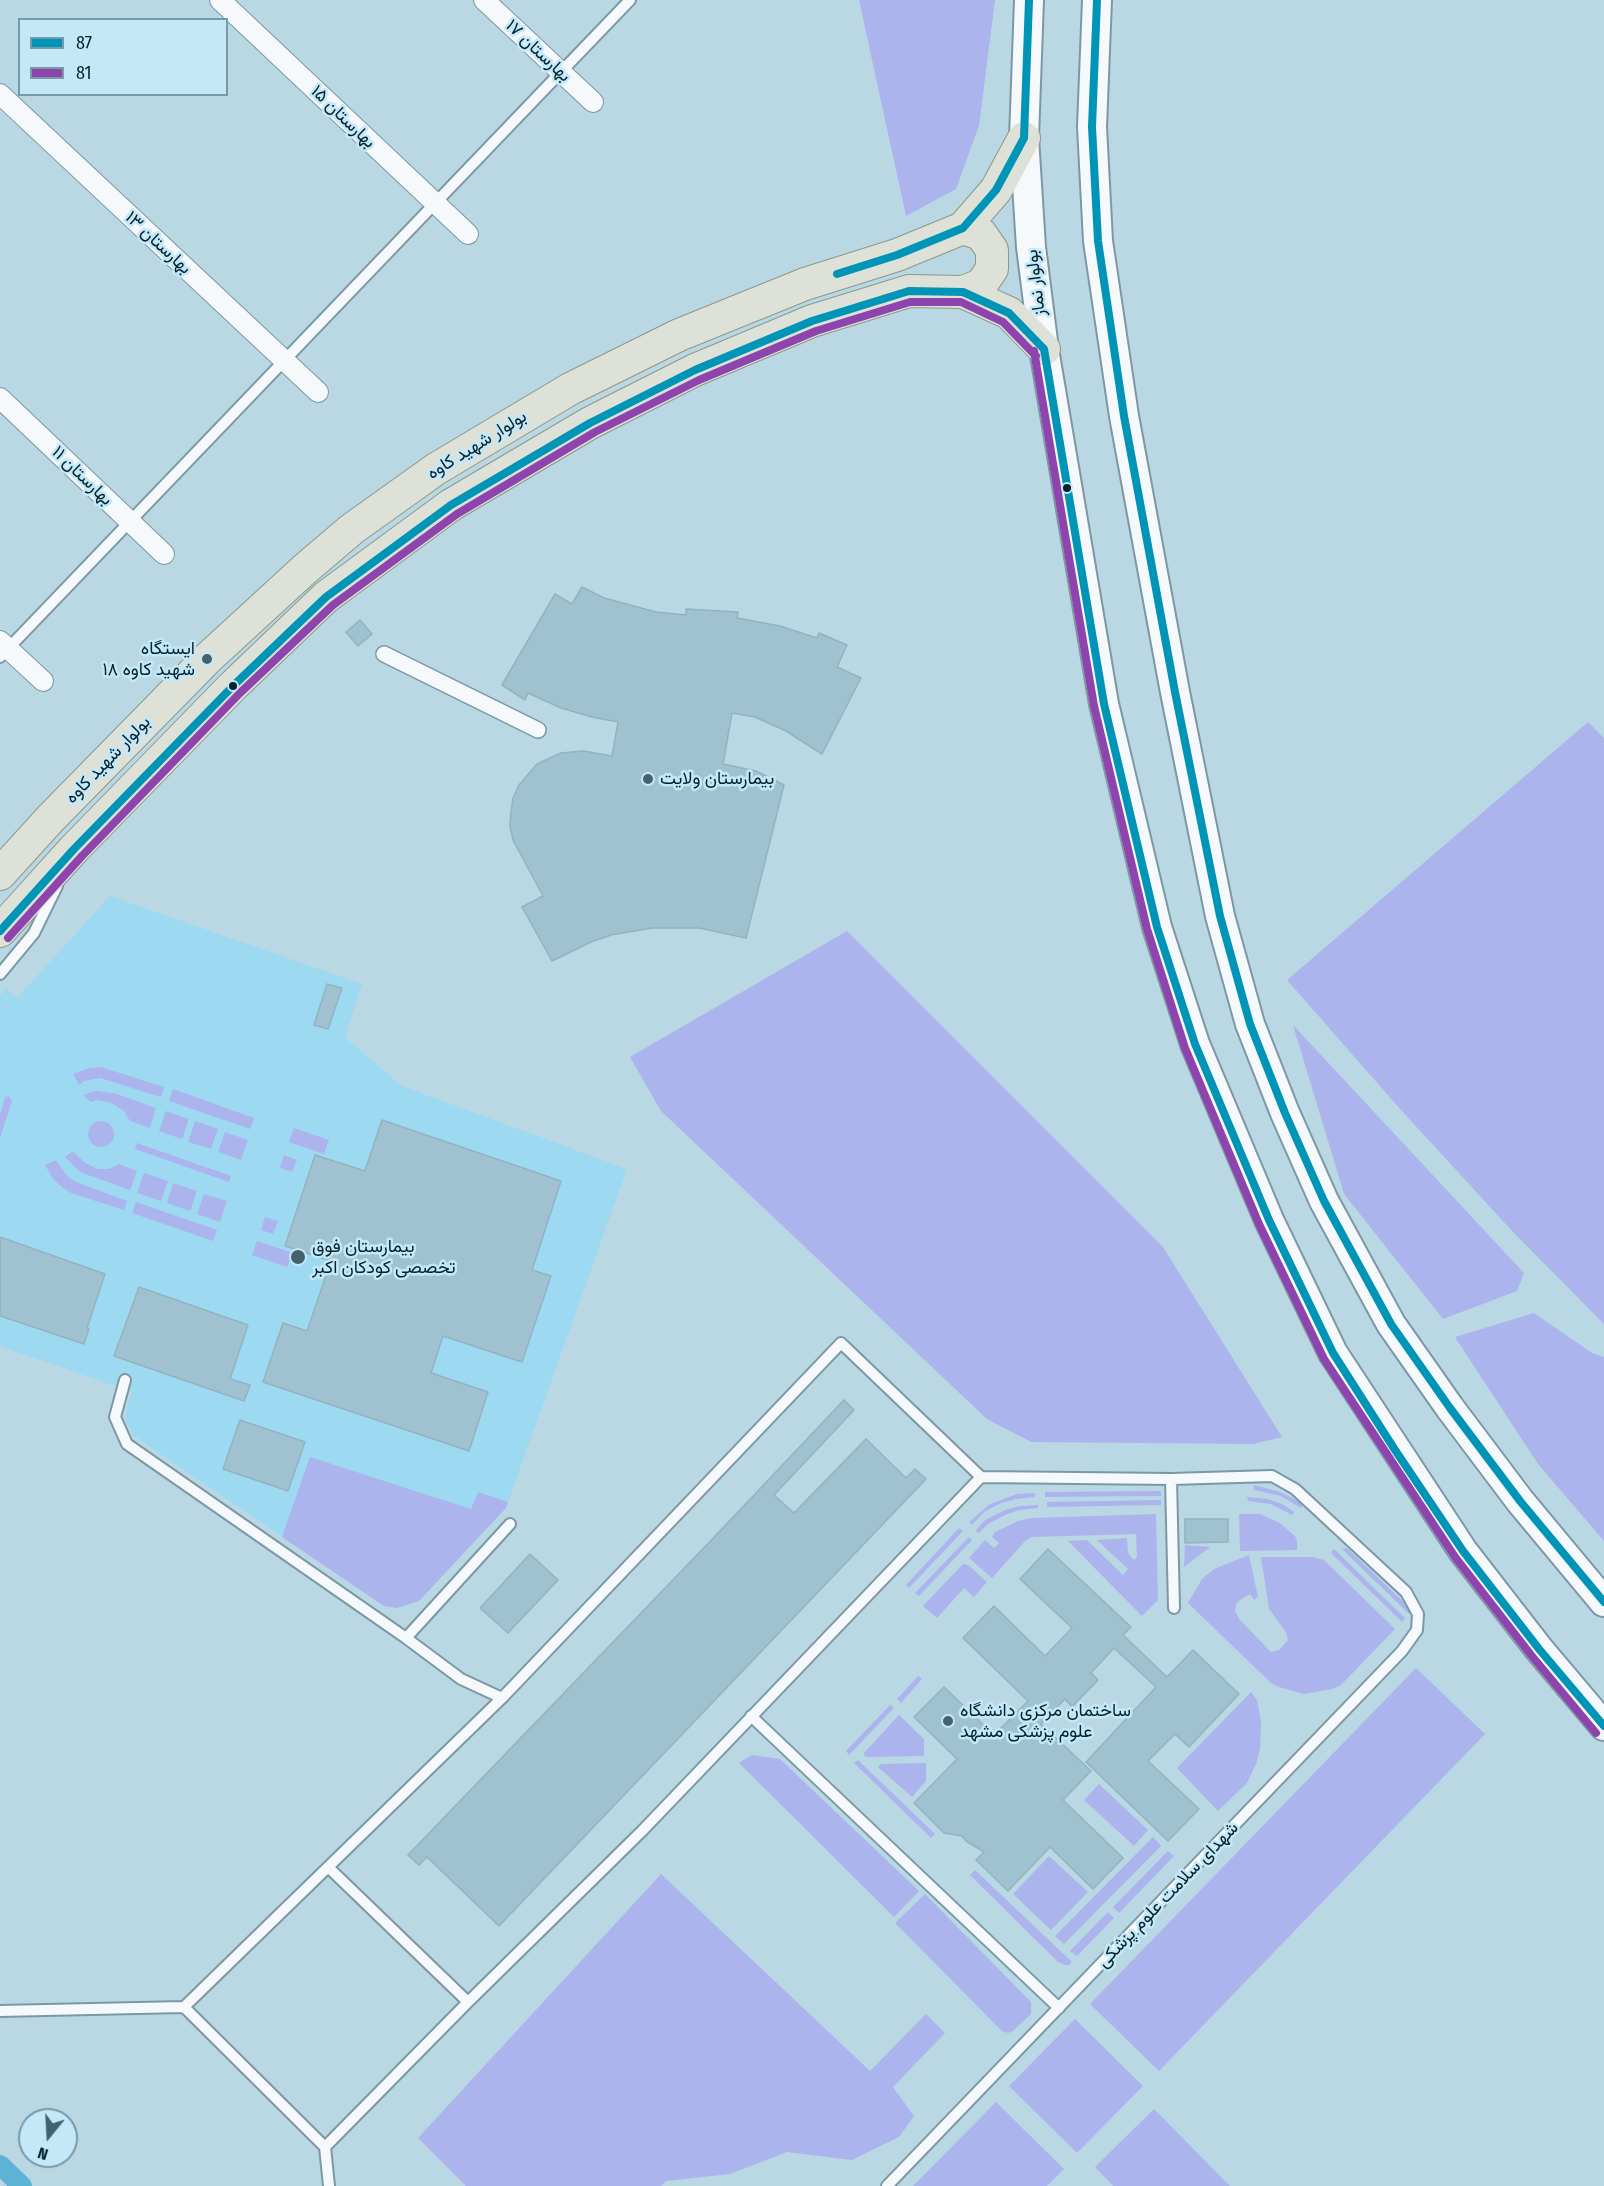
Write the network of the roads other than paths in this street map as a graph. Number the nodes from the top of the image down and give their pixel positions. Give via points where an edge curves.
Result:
1 (220, 0) edge
2 (484, 0) edge
3 (630, 0) edge
4 (1029, 0) edge
5 (1097, 0) edge
6 (560, 73) junction
7 (0, 94) edge
8 (593, 102) dead end
9 (1024, 138) junction
10 (434, 204) junction
11 (963, 228) junction
12 (468, 234) dead end
13 (963, 292) junction
14 (1044, 349) junction
15 (284, 361) junction
16 (318, 392) dead end
17 (0, 398) edge
18 (129, 522) junction
19 (164, 554) dead end
20 (3, 649) edge
21 (384, 654) dead end
22 (43, 681) dead end
23 (538, 730) dead end
24 (74, 849) junction
25 (0, 874) edge
26 (0, 932) edge
27 (0, 974) edge
28 (125, 1380) dead end
29 (981, 1477) junction
30 (1171, 1479) junction
31 (510, 1524) dead end
32 (1604, 1602) edge
33 (1174, 1608) dead end
34 (406, 1638) junction
35 (502, 1698) junction
36 (751, 1716) junction
37 (1604, 1726) edge
38 (328, 1867) junction
39 (468, 2002) junction
40 (184, 2007) junction
41 (1059, 2008) junction
42 (0, 2011) edge
43 (325, 2147) junction
44 (329, 2186) edge
45 (887, 2186) edge

1 - 10 street, بهارستان ۱۵
2 - 6 street, بهارستان ۱۷
3 - 6 lane
4 - 9 main road, بولوار نماز
5 - 32 main road via 1092,127 1101,264 1124,416 1175,692 1220,916 1250,1024 1324,1201 1391,1324 1513,1491
6 - 8 street, بهارستان ۱۷
6 - 10 lane
7 - 15 street, بهارستان ۱۳
9 - 11 main road, بولوار شهید کاوه via 996,190
9 - 14 main road, بولوار نماز via 1031,247
10 - 12 street, بهارستان ۱۵
10 - 15 lane
11 - 13 main road via 981,234 992,250 992,269 981,285
11 - 25 main road, بولوار شهید کاوه via 897,255 804,284 679,335 570,389 436,469 352,529 207,659
13 - 14 main road, بولوار شهید کاوه via 1009,313
13 - 24 main road, بولوار شهید کاوه via 909,291 812,321 695,370 590,423 451,505 326,597
14 - 37 main road, بولوار نماز via 1104,704 1156,927 1195,1044 1269,1220 1334,1353 1463,1551
15 - 16 street, بهارستان ۱۳
15 - 18 lane
17 - 18 street, بهارستان ۱۱
18 - 19 street, بهارستان ۱۱
18 - 20 lane
20 - 22 street
21 - 23 street
24 - 26 main road, بولوار شهید کاوه
24 - 27 lane via 34,933
28 - 34 lane via 115,1417 127,1443
29 - 30 lane
29 - 35 lane via 841,1343
29 - 36 lane
30 - 33 lane
30 - 41 lane, شهدای سلامت علوم پزشکی via 1272,1476 1295,1489 1406,1592 1418,1614 1417,1630 1402,1651
31 - 34 lane
34 - 35 lane via 460,1679
35 - 38 lane
36 - 39 lane via 642,1832
36 - 41 lane
38 - 39 lane
38 - 40 lane
39 - 43 lane
40 - 42 lane
40 - 43 lane
41 - 45 lane, شهدای سلامت علوم پزشکی
43 - 44 lane

